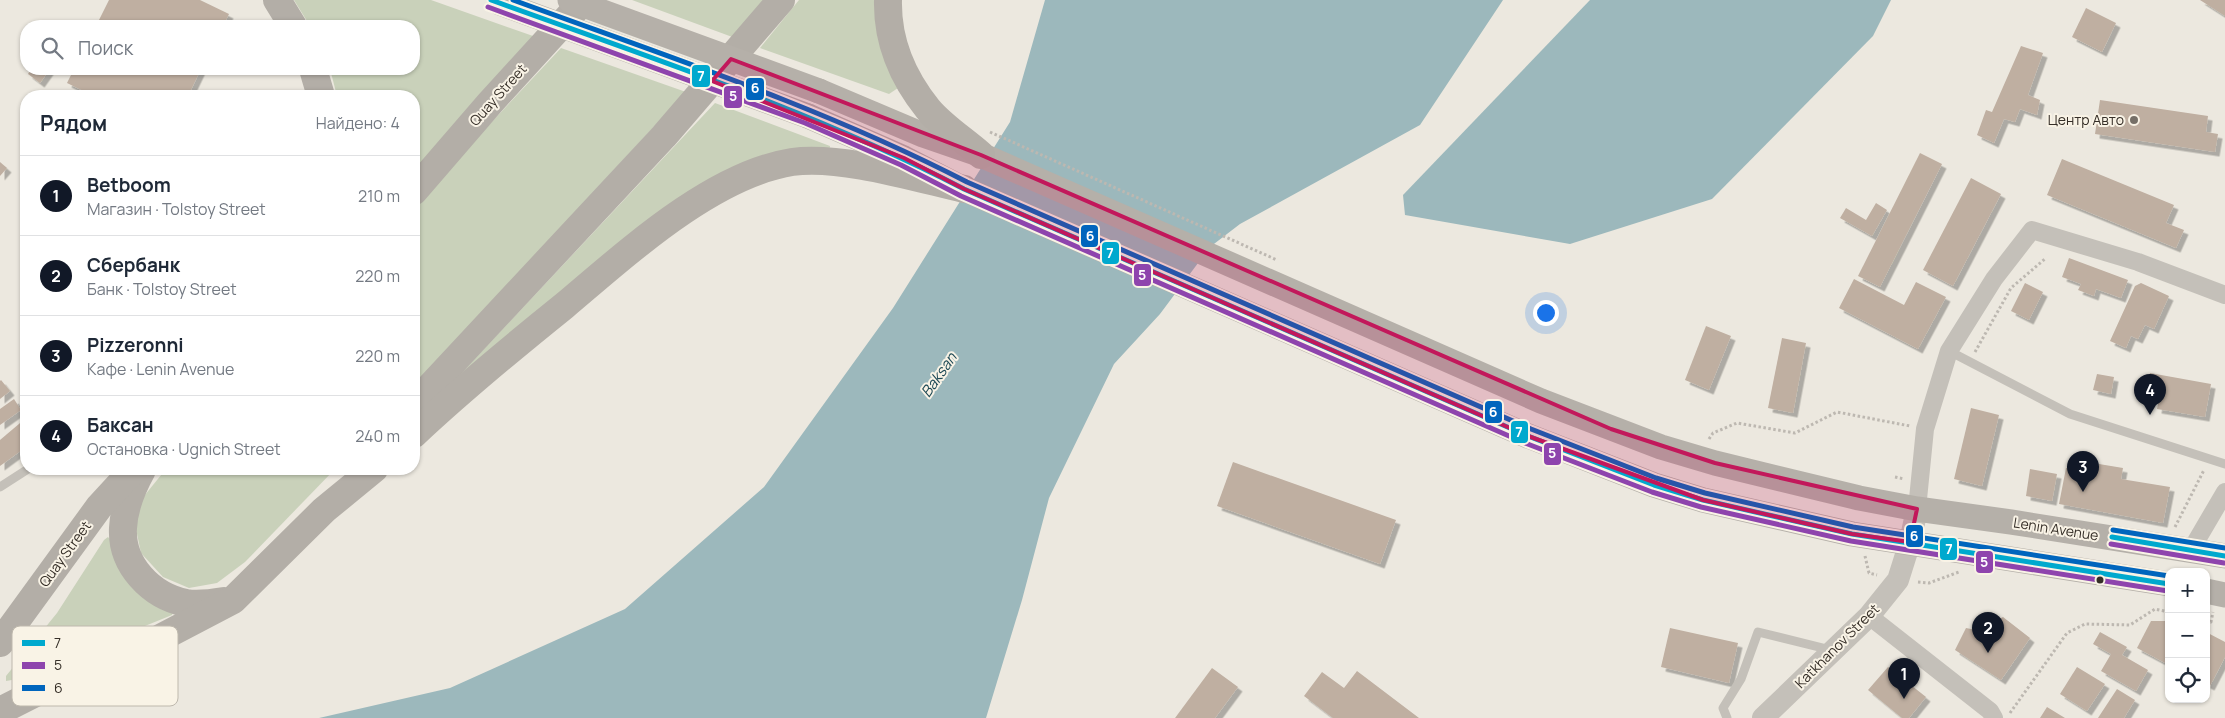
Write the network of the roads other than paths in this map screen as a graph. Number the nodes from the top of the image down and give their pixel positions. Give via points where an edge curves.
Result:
1 (277, 0) edge
2 (570, 0) edge
3 (584, 0) edge
4 (781, 0) edge
5 (888, 0) edge
6 (495, 2) edge
7 (289, 20) edge
8 (314, 75) edge
9 (319, 90) edge
10 (988, 145) junction
11 (420, 184) edge
12 (964, 189) junction
13 (2225, 296) edge
14 (1949, 351) junction
15 (420, 398) edge
16 (420, 429) edge
17 (2225, 464) edge
18 (20, 474) edge
19 (129, 475) edge
20 (140, 475) edge
21 (352, 475) edge
22 (367, 475) edge
23 (0, 487) edge
24 (2225, 492) edge
25 (1916, 509) junction
26 (324, 510) junction
27 (1910, 542) junction
28 (2191, 550) junction
29 (2225, 556) edge
30 (2165, 583) edge
31 (2210, 592) edge
32 (2225, 595) edge
33 (233, 600) junction
34 (1869, 616) junction
35 (12, 626) edge
36 (12, 627) edge
37 (178, 628) edge
38 (0, 643) edge
39 (1833, 650) junction
40 (12, 705) edge
41 (0, 711) edge
42 (1727, 718) edge
43 (1763, 718) edge
44 (1994, 718) edge

1 - 7 main road
2 - 10 main road, Lenin Avenue, bridge via 819,91 923,135
3 - 11 main road, Quay Street
4 - 15 main road via 664,136
5 - 10 main road via 892,37 908,81 929,111
6 - 12 main road, bridge via 808,116 904,158
8 - 9 main road
10 - 25 main road, Lenin Avenue via 1220,260 1541,401 1715,464
12 - 16 main road via 870,167 832,162 794,162 760,169 688,208 510,349
12 - 27 main road via 1528,436 1654,485 1703,500 1852,534
13 - 14 street via 2138,262 2032,230 1994,279
14 - 17 lane via 2070,414
14 - 25 street via 1925,429
18 - 23 lane
19 - 35 main road, Quay Street via 100,507
20 - 33 main road via 122,528 124,548 134,570 148,585 185,602 207,604
21 - 26 main road
22 - 26 main road
24 - 28 street
25 - 27 street, Katkhanov Street
25 - 28 main road, Lenin Avenue
26 - 33 main road
27 - 30 main road
27 - 34 street, Katkhanov Street via 1898,580
28 - 29 main road, Lenin Avenue
31 - 32 main road
33 - 37 main road
34 - 39 street, Katkhanov Street
34 - 44 street via 1990,711
36 - 38 main road, Quay Street
39 - 42 lane via 1758,632 1740,679 1723,708
39 - 43 street, Katkhanov Street
40 - 41 main road

